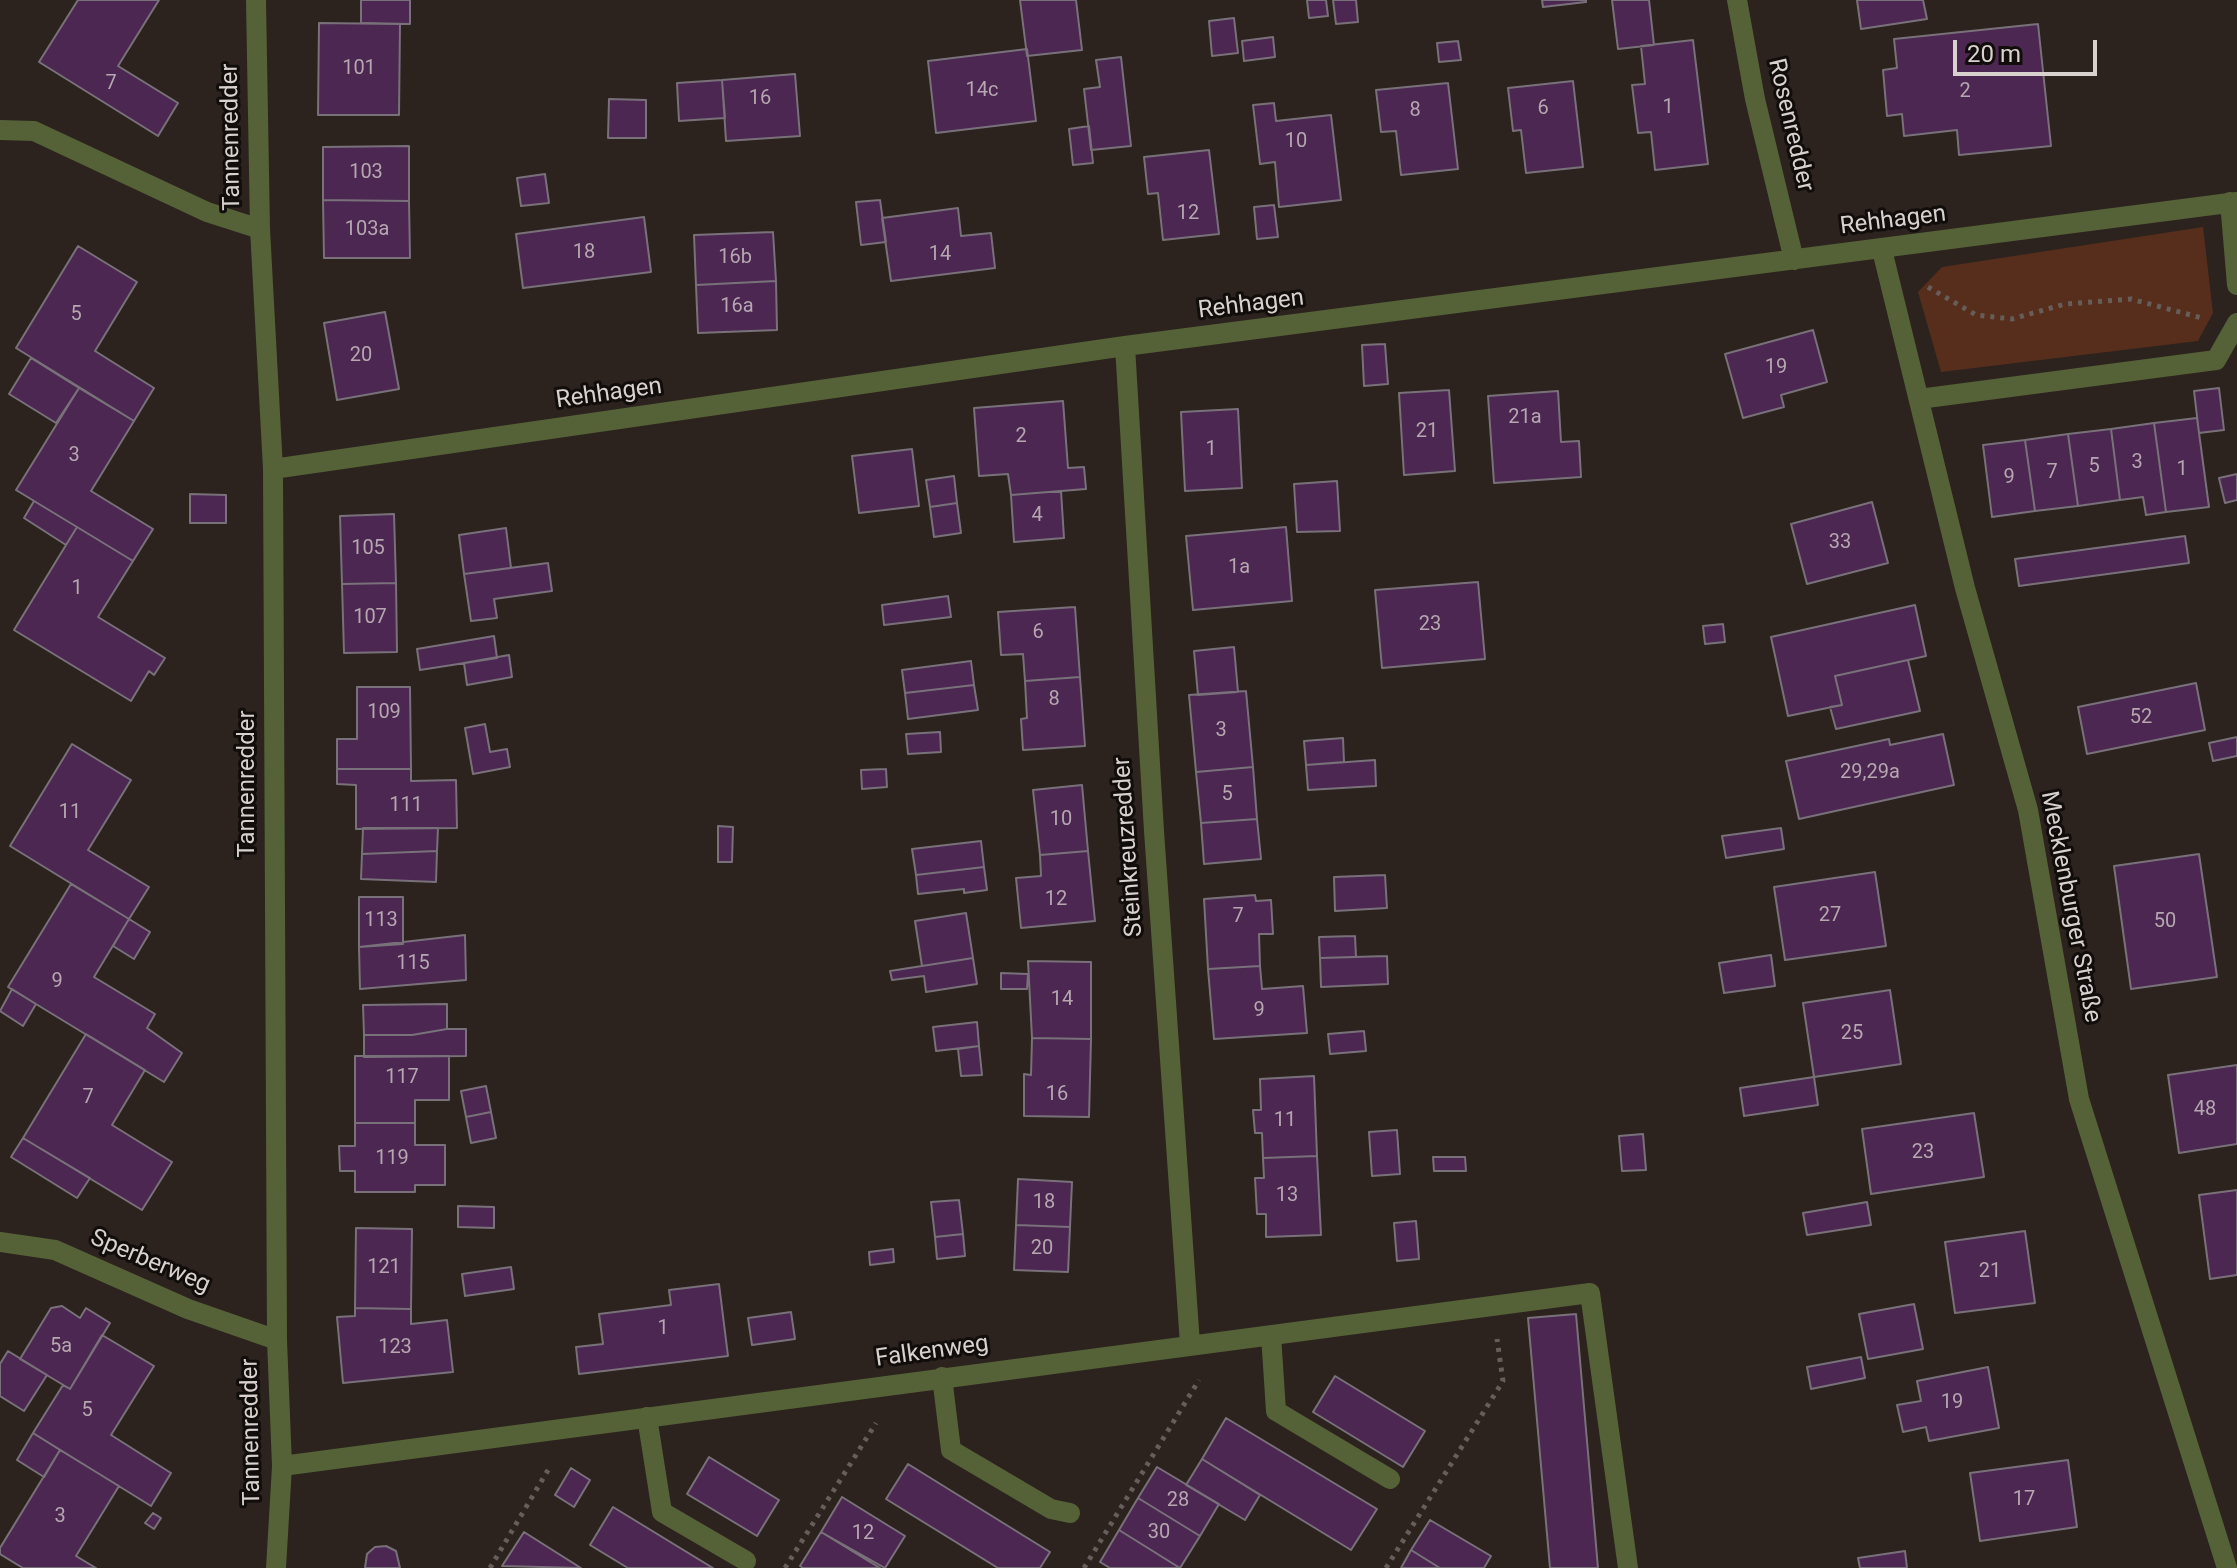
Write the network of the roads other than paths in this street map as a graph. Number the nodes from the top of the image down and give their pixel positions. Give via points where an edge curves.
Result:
1 (256, 0) edge
2 (1737, 0) edge
3 (0, 130) edge
4 (2234, 202) edge
5 (260, 229) junction
6 (1884, 258) junction
7 (1794, 260) junction
8 (2237, 285) edge
9 (2232, 332) edge
10 (1125, 346) junction
11 (1919, 399) junction
12 (273, 469) junction
13 (0, 1242) edge
14 (1271, 1335) junction
15 (277, 1340) junction
16 (1190, 1344) junction
17 (942, 1377) junction
18 (647, 1417) junction
19 (282, 1466) junction
20 (1390, 1479) dead end
21 (1070, 1513) dead end
22 (746, 1561) dead end
23 (276, 1568) edge
24 (1628, 1568) edge
25 (2227, 1568) edge

1 - 5 street, Tannenredder
2 - 7 street, Rosenredder
3 - 5 street via 34,131 207,212
4 - 6 street, Rehhagen
4 - 8 street
5 - 12 street, Tannenredder
6 - 7 street, Rehhagen
6 - 11 street, Mecklenburger Straße
7 - 10 street, Rehhagen
9 - 11 street via 2216,360
10 - 12 street, Rehhagen
10 - 16 street, Steinkreuzredder
11 - 25 street, Mecklenburger Straße via 2028,810 2079,1099
12 - 15 street, Tannenredder
13 - 15 street, Sperberweg via 55,1250 188,1309
14 - 16 street, Falkenweg
14 - 20 street via 1276,1411
14 - 24 street, Falkenweg via 1590,1293
15 - 19 street, Tannenredder
16 - 17 street, Falkenweg
17 - 18 street, Falkenweg
17 - 21 street via 951,1450 1051,1509
18 - 19 street, Falkenweg
18 - 22 street via 662,1512
19 - 23 street, Tannenredder

